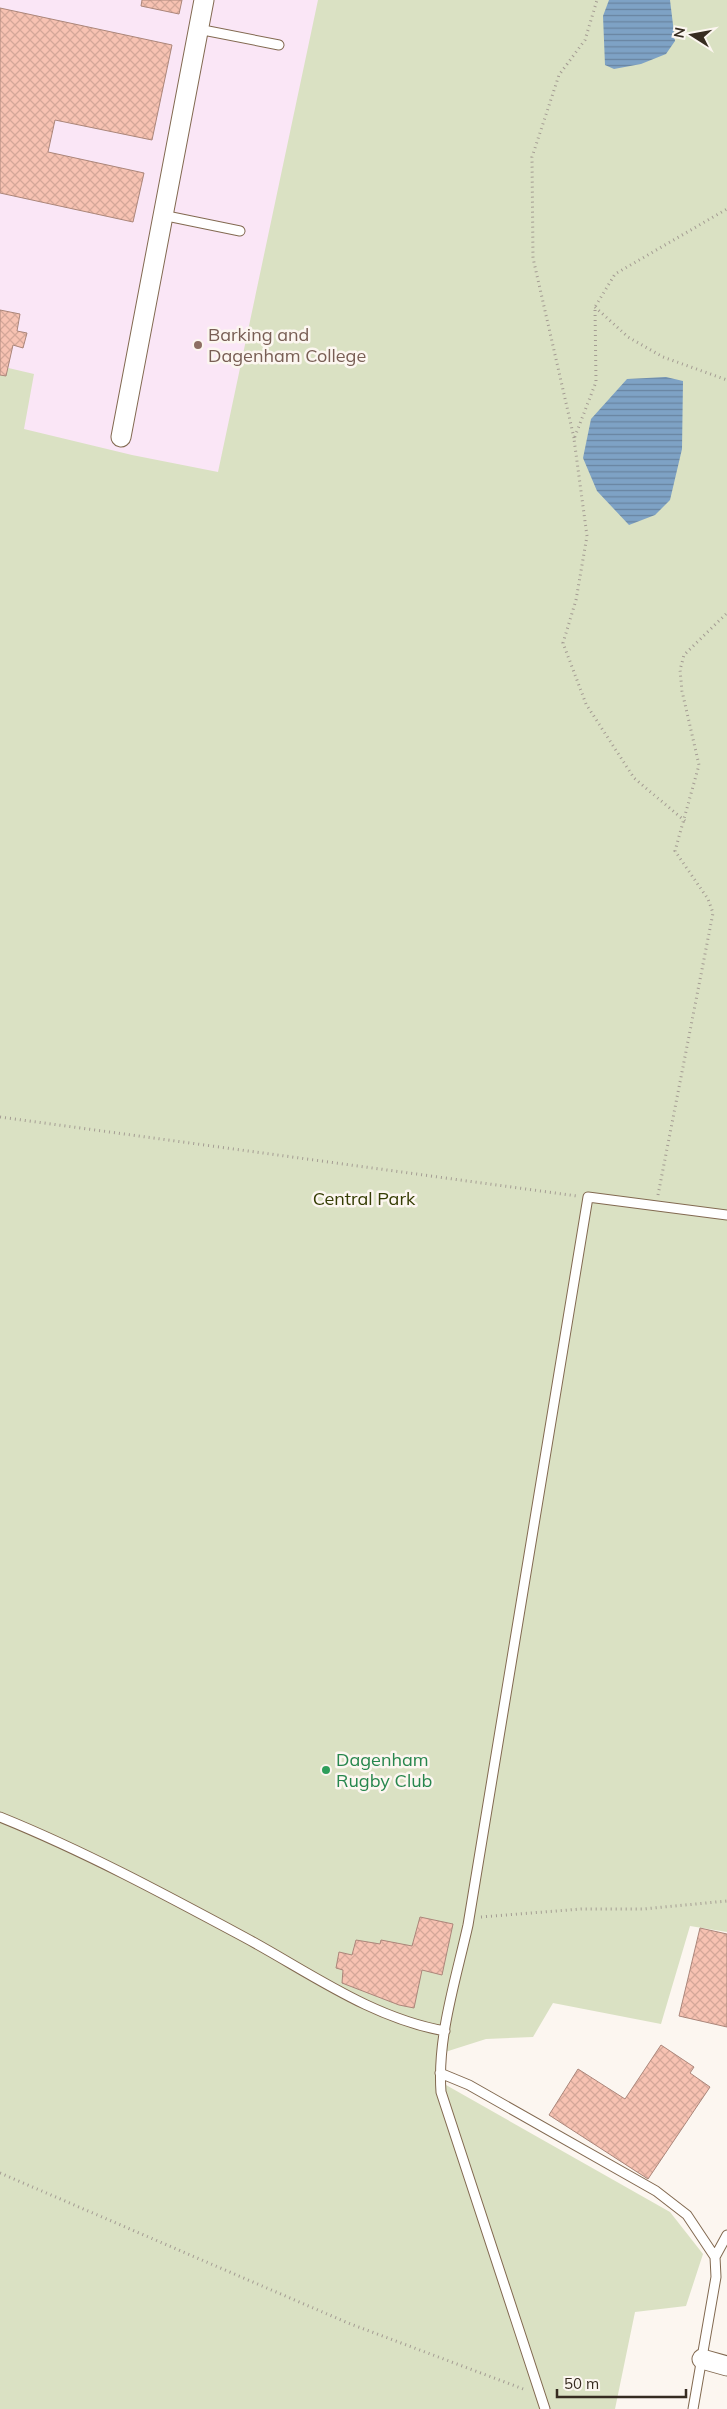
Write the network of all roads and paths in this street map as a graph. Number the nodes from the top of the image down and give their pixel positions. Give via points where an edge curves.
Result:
1 (204, 0) edge
2 (597, 0) edge
3 (198, 29) junction
4 (279, 45) dead end
5 (727, 209) edge
6 (162, 215) junction
7 (240, 231) dead end
8 (595, 307) junction
9 (727, 380) edge
10 (121, 437) dead end
11 (574, 439) junction
12 (727, 613) edge
13 (685, 821) junction
14 (0, 1117) edge
15 (588, 1197) junction
16 (656, 1206) junction
17 (727, 1215) edge
18 (0, 1817) edge
19 (727, 1901) edge
20 (469, 1920) junction
21 (445, 2032) junction
22 (440, 2073) junction
23 (0, 2173) edge
24 (727, 2235) edge
25 (715, 2257) junction
26 (702, 2359) junction
27 (727, 2366) edge
28 (540, 2394) junction
29 (545, 2409) edge
30 (693, 2409) edge

1 - 3 street
2 - 11 path via 585,40 559,75 532,157 533,258
3 - 4 lane
3 - 6 street
5 - 8 path via 615,274
6 - 7 lane
6 - 10 street
8 - 9 path via 628,338 664,357
8 - 11 path via 596,382
11 - 13 path via 587,536 576,600 562,643 586,704 634,778
12 - 13 path via 684,655 680,670 699,765
13 - 16 path via 675,851 708,898 712,913
14 - 15 path
15 - 16 lane
15 - 20 lane
16 - 17 lane
18 - 21 lane via 73,1848 244,1938 340,1993 404,2020
19 - 20 path via 520,1913
20 - 21 lane
21 - 22 lane
22 - 25 lane via 469,2085 656,2191 686,2215
22 - 28 lane via 441,2092
23 - 28 path via 348,2323
24 - 25 lane
25 - 26 lane via 716,2277
26 - 27 street
26 - 30 lane
28 - 29 lane

